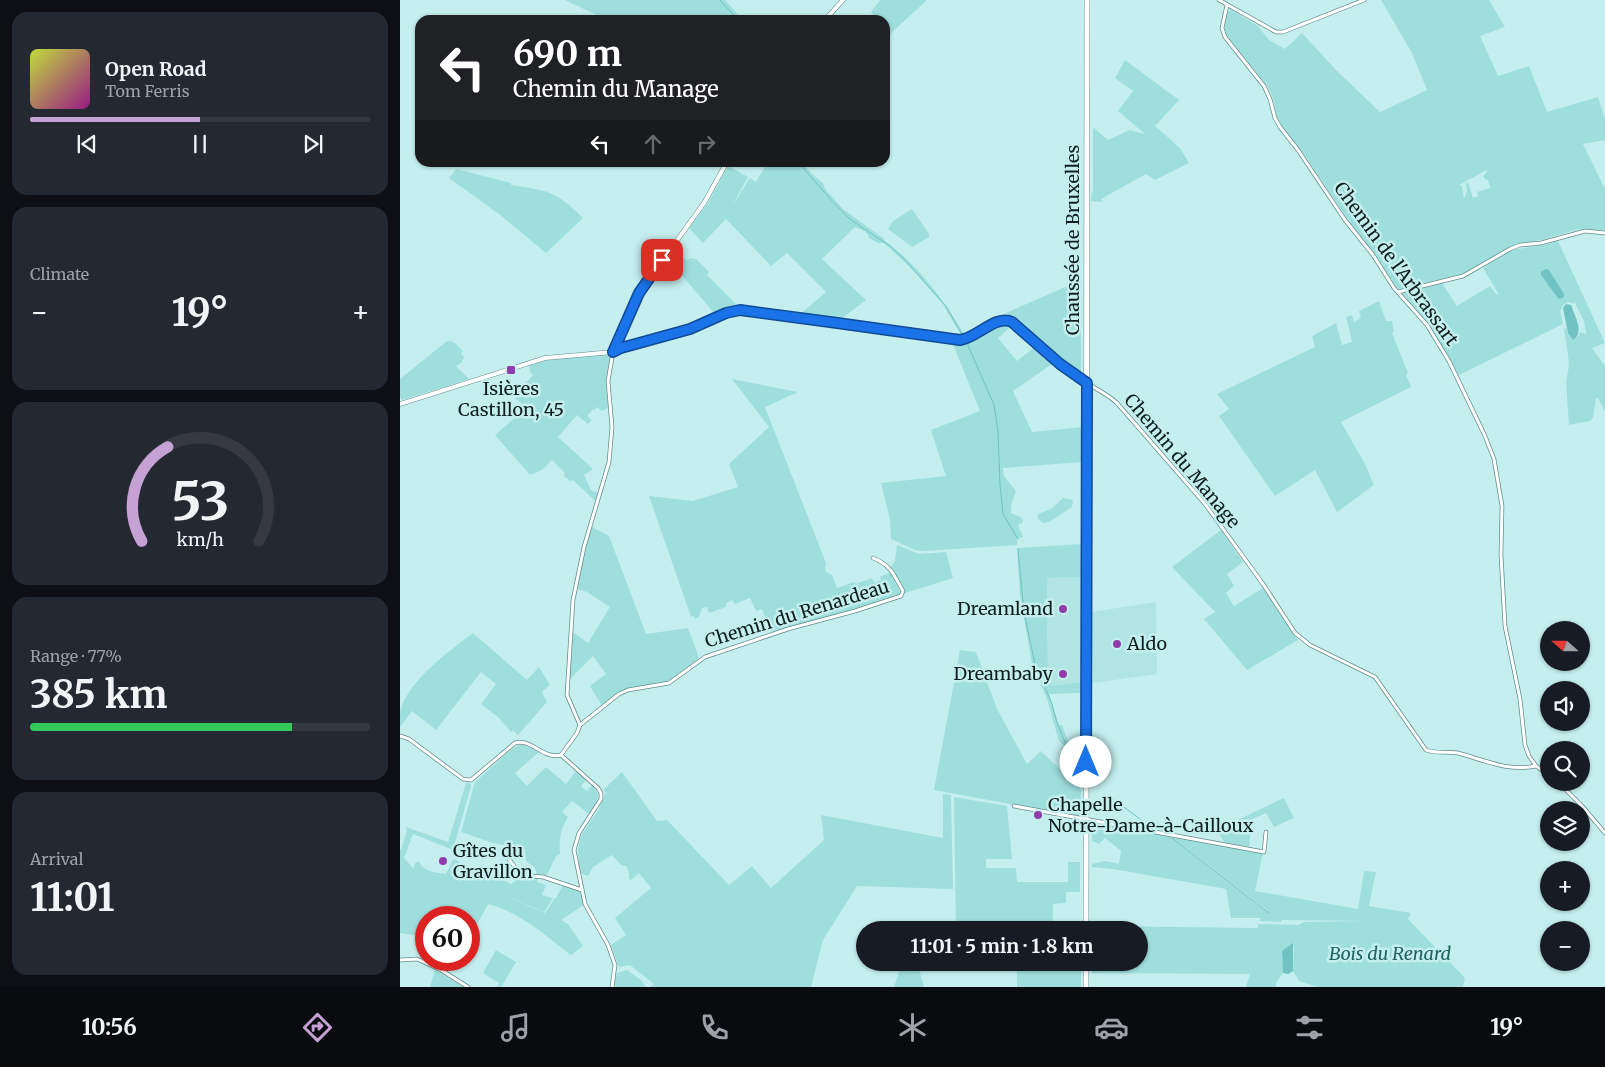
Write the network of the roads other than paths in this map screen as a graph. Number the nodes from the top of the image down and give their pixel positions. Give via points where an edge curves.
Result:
1 (844, 0) edge
2 (1087, 0) edge
3 (1218, 0) edge
4 (1364, 0) edge
5 (1227, 5) junction
6 (830, 15) edge
7 (724, 167) edge
8 (1605, 233) edge
9 (1398, 292) junction
10 (613, 352) junction
11 (1087, 383) junction
12 (400, 404) edge
13 (873, 558) dead end
14 (580, 724) junction
15 (400, 736) edge
16 (561, 755) junction
17 (1536, 766) junction
18 (1540, 769) edge
19 (1567, 791) edge
20 (1014, 806) dead end
21 (1086, 820) junction
22 (1266, 832) dead end
23 (1605, 833) edge
24 (502, 850) dead end
25 (582, 890) junction
26 (1086, 921) edge
27 (400, 960) edge
28 (1086, 971) edge
29 (468, 987) edge
30 (612, 987) edge
31 (1086, 987) edge

1 - 6 street
2 - 11 main road, Chaussée de Bruxelles
3 - 5 street
4 - 5 street via 1283,32 1276,32
5 - 9 street, Chemin de l'Arbrassart via 1222,28 1225,37 1264,86 1280,127
7 - 10 street via 704,203 639,293
8 - 9 street via 1585,232 1510,248 1463,276
9 - 17 street, Chemin de l'Arbrassart via 1427,325 1442,349 1494,459 1502,506 1501,555 1506,636 1520,699 1525,745
10 - 11 street, Chemin du Manage via 745,310 960,340 1005,319
10 - 12 street via 545,358
10 - 14 street via 608,380 612,427 610,452 573,600 567,695
11 - 17 street, Chemin du Manage via 1117,403 1205,504 1300,639 1374,677 1426,750 1457,753 1501,766
11 - 21 main road, Chaussée de Bruxelles
13 - 14 street, Chemin du Renardeau via 890,568 903,591 902,596 705,657 669,683 619,694
14 - 16 street
15 - 16 street via 409,739 454,774 468,780 515,743 525,742 549,755
16 - 25 street via 601,793 601,799 584,825 574,850
17 - 18 street
19 - 23 street
20 - 21 street
21 - 22 street via 1264,852
21 - 26 main road, Chaussée de Bruxelles
24 - 25 street via 521,875 543,877
25 - 30 street via 588,910 612,953 615,965
27 - 29 street via 417,959
28 - 31 main road

